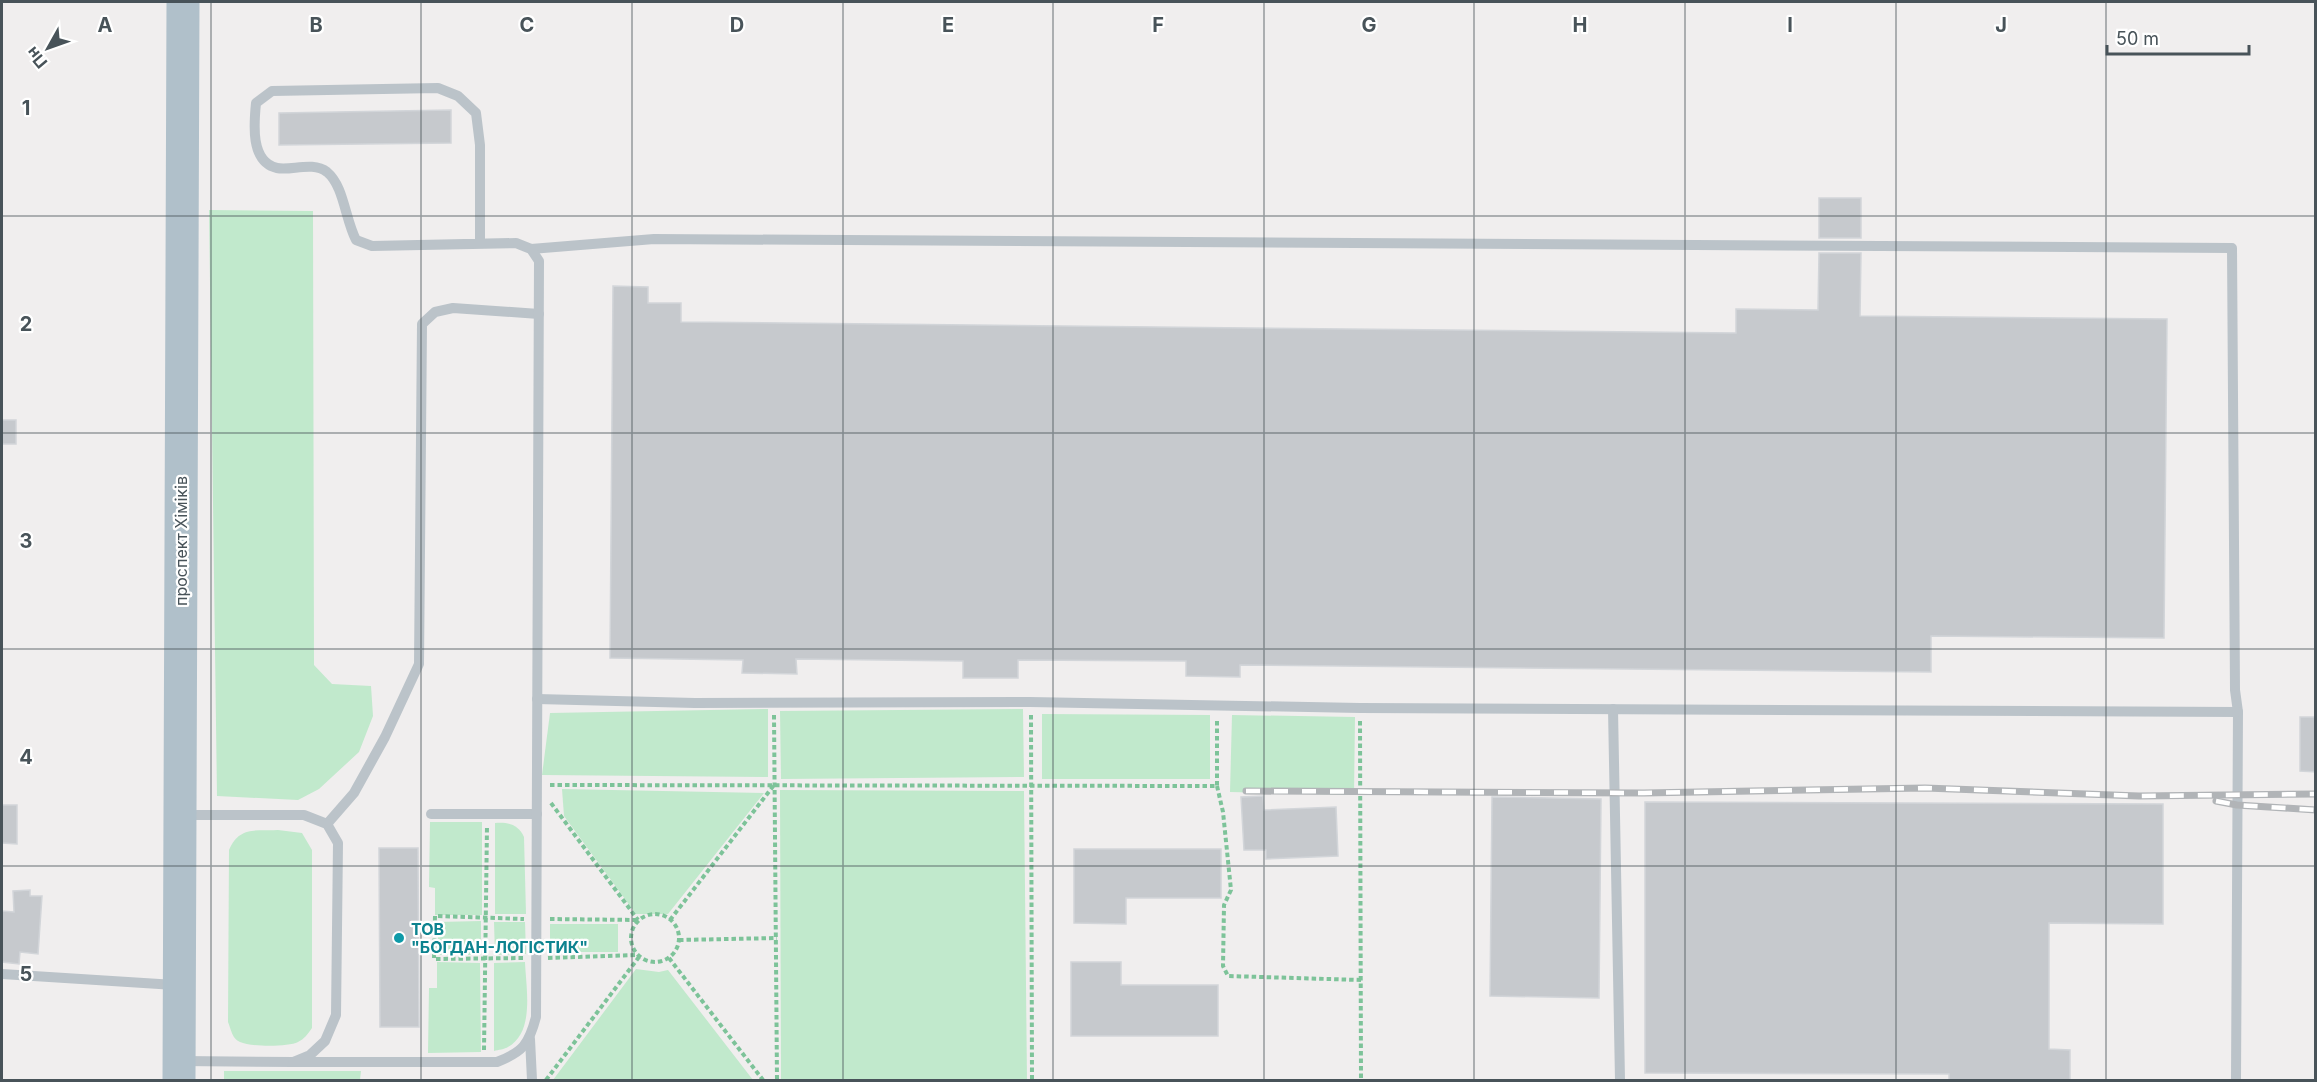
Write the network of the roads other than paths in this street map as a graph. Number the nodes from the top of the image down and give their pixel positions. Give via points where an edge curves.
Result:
1 (183, 2) edge
2 (480, 244) junction
3 (531, 249) junction
4 (539, 314) junction
5 (537, 699) junction
6 (1613, 709) junction
7 (2238, 712) junction
8 (431, 814) dead end
9 (537, 814) junction
10 (180, 815) junction
11 (327, 824) junction
12 (2, 974) edge
13 (178, 986) junction
14 (530, 1040) junction
15 (293, 1062) junction
16 (179, 1070) edge
17 (532, 1080) edge
18 (1620, 1080) edge
19 (2236, 1080) edge

1 - 10 main road, проспект Хіміків
2 - 2 lane via 372,246 356,240 348,225 338,184 326,171 300,166 277,168 264,159 256,145 256,103 272,91 438,88 458,96 477,113
2 - 3 lane via 516,243
3 - 4 lane via 539,261
3 - 7 lane via 654,239 2232,248
4 - 5 lane
4 - 11 lane via 453,308 435,312 422,324 419,664 386,737 354,793
5 - 6 lane
5 - 9 lane
6 - 7 lane
6 - 18 lane
7 - 19 lane
8 - 9 lane
9 - 14 lane via 536,1017
10 - 11 lane via 304,815
10 - 13 main road, проспект Хіміків
11 - 15 lane via 338,843 336,1015 324,1041 310,1055
12 - 13 lane
13 - 16 main road, проспект Хіміків
14 - 15 lane via 516,1055 497,1062
14 - 17 lane
15 - 16 lane

